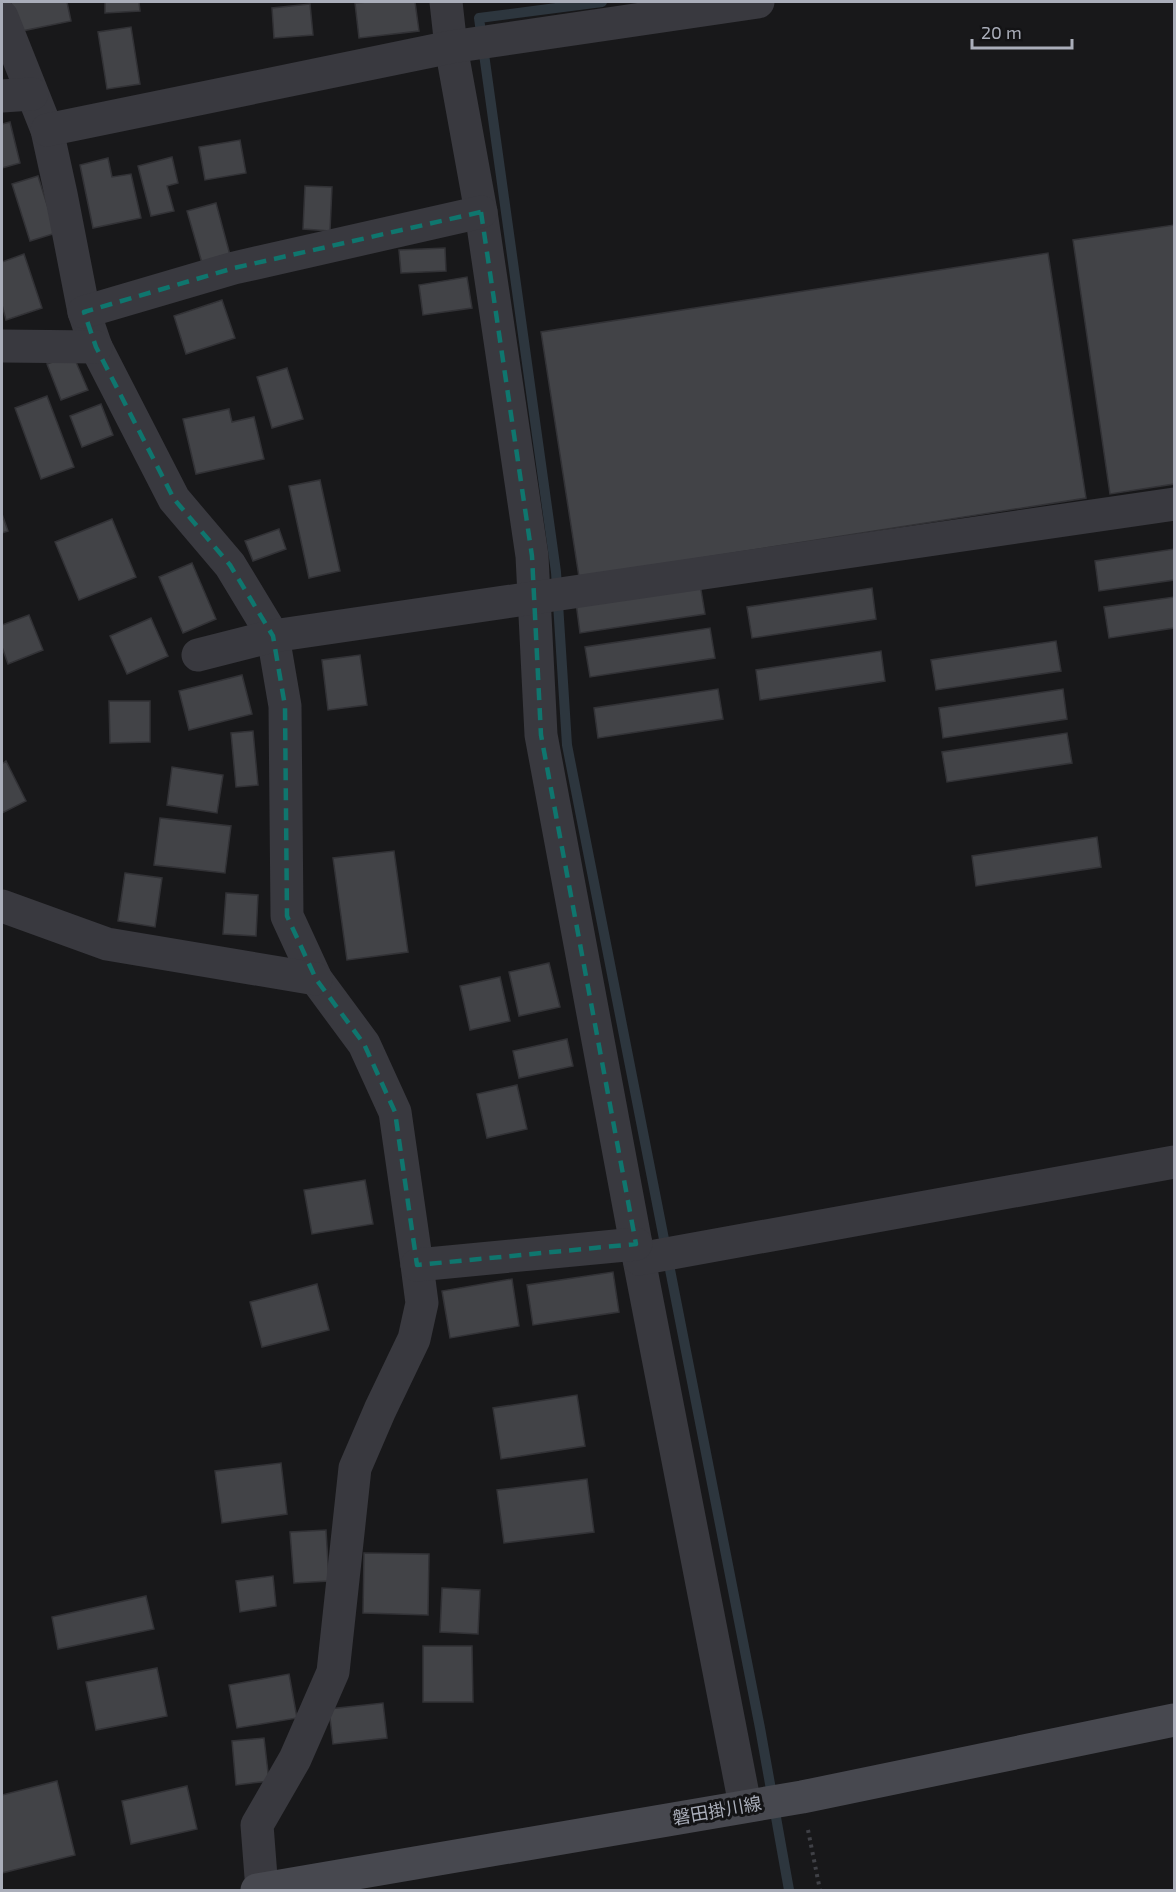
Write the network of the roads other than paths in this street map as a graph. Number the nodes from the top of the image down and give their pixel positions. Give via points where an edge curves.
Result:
1 (446, 2) edge
2 (758, 2) edge
3 (2, 17) edge
4 (451, 48) junction
5 (17, 95) edge
6 (46, 130) junction
7 (481, 212) junction
8 (84, 312) junction
9 (2, 346) edge
10 (96, 347) junction
11 (1174, 504) edge
12 (534, 597) junction
13 (273, 636) junction
14 (198, 655) dead end
15 (2, 906) edge
16 (316, 979) junction
17 (1174, 1162) edge
18 (637, 1252) junction
19 (417, 1266) junction
20 (1174, 1720) edge
21 (745, 1805) junction
22 (260, 1890) edge

1 - 4 street
2 - 4 street
3 - 5 street
4 - 6 street
4 - 7 street
5 - 6 street
6 - 8 street
7 - 8 street via 234,268
7 - 12 street via 532,556
8 - 10 street
9 - 10 street
10 - 13 street via 174,499 230,565
11 - 12 street
12 - 13 street
12 - 18 street via 541,735
13 - 14 street
13 - 16 street via 285,706 287,916
15 - 16 street via 107,944
16 - 19 street via 364,1044 395,1112
17 - 18 street
18 - 19 street
18 - 21 street
19 - 22 street via 422,1303 414,1339 355,1468 333,1672 295,1759 257,1825
20 - 21 main road, 磐田掛川線 via 802,1797
21 - 22 main road, 磐田掛川線

